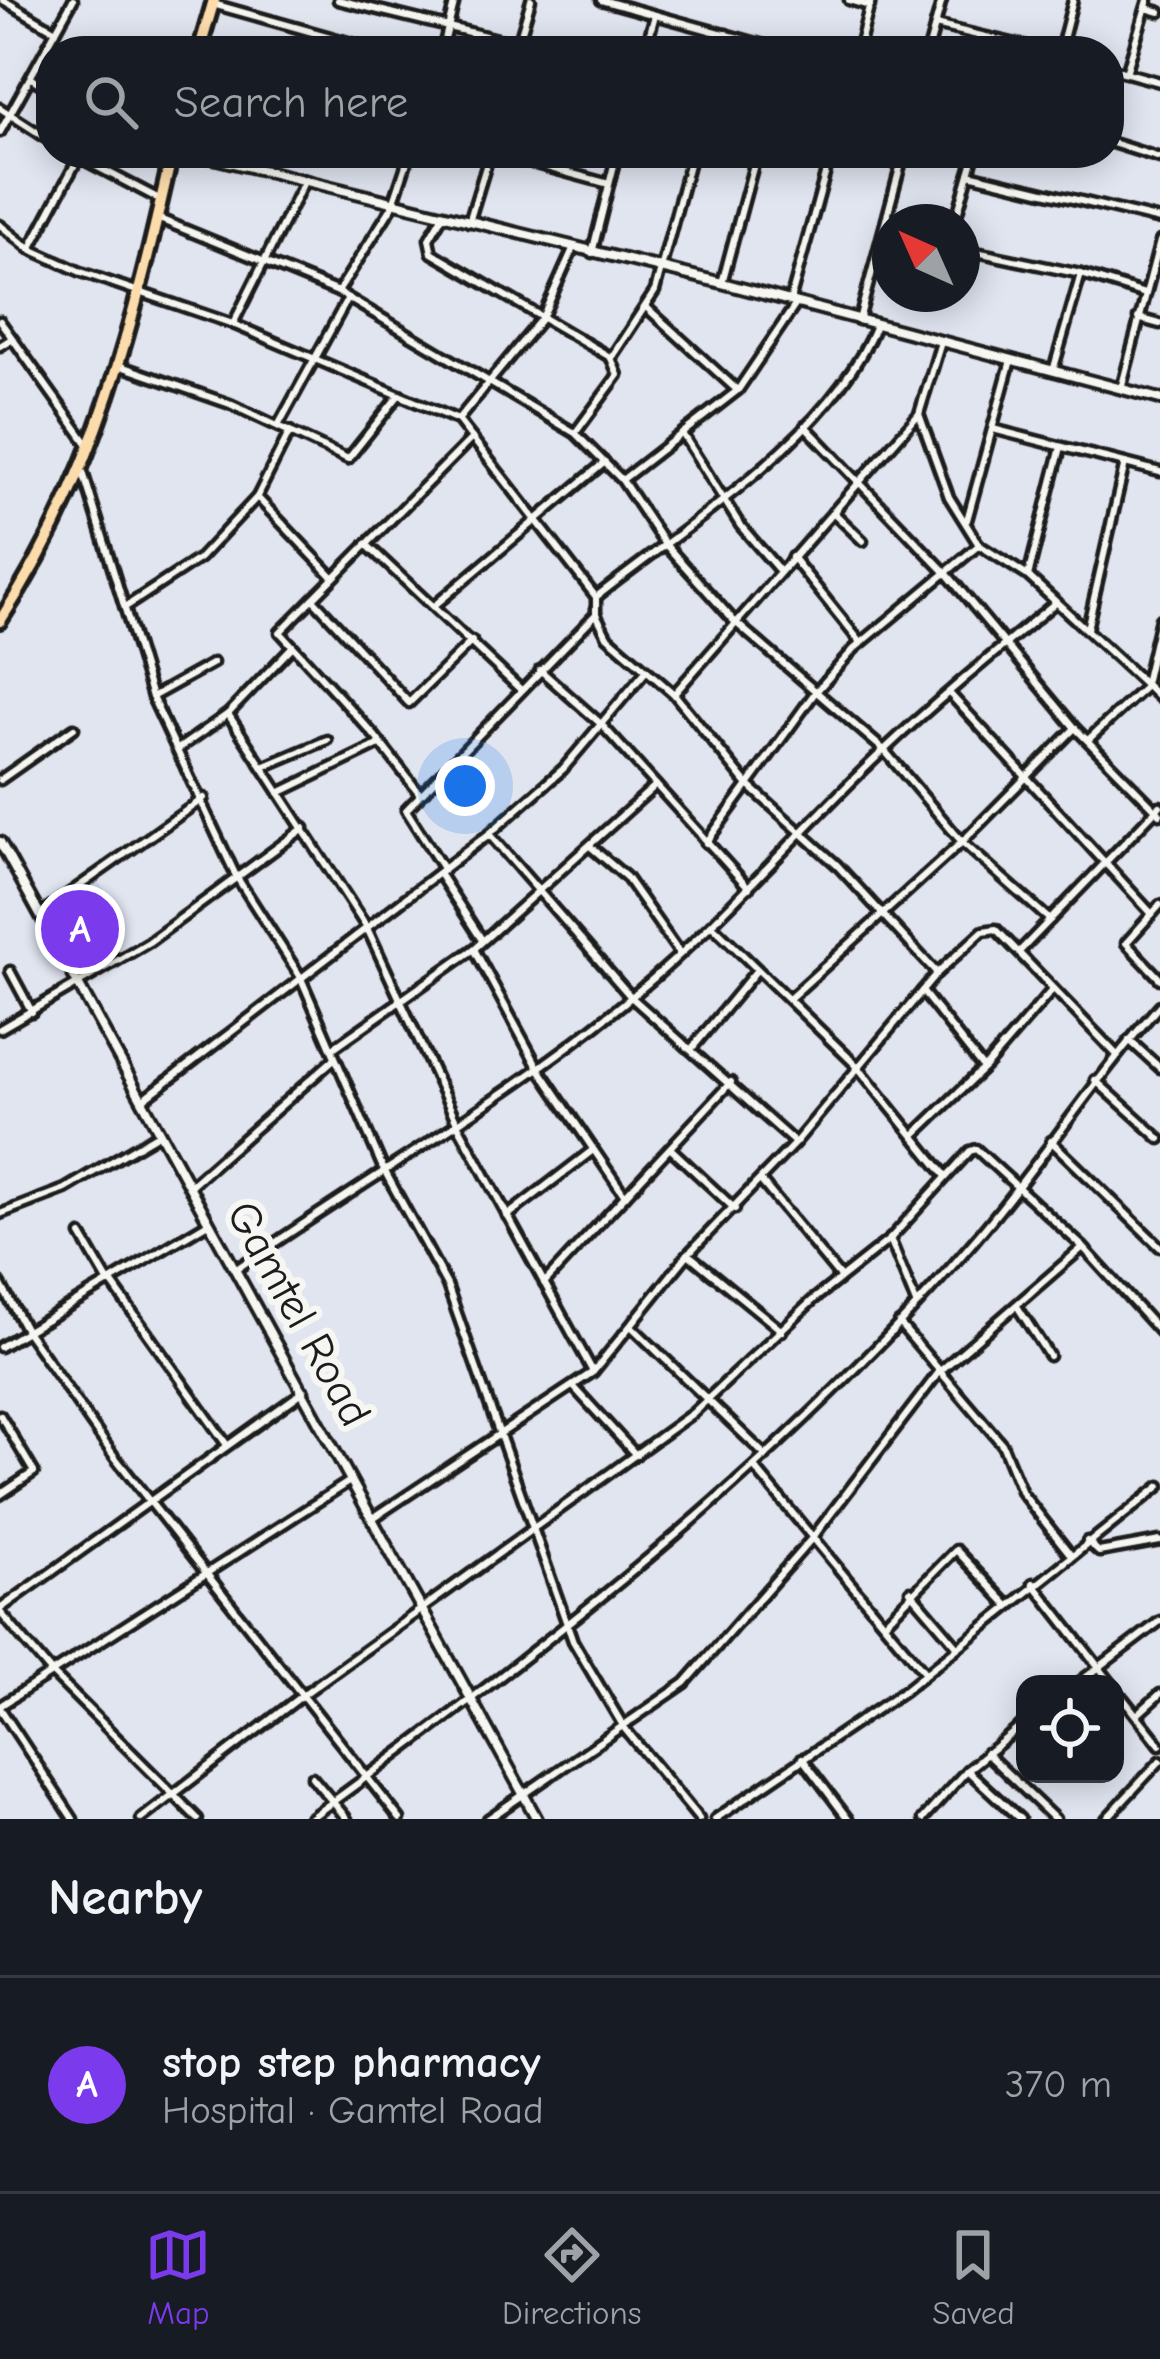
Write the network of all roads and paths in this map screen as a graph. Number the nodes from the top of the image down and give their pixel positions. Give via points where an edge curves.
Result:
1 (2, 0) edge
2 (73, 0) edge
3 (338, 0) edge
4 (454, 0) edge
5 (531, 0) edge
6 (601, 0) edge
7 (849, 0) edge
8 (942, 0) edge
9 (1073, 0) edge
10 (214, 2) edge
11 (870, 3) edge
12 (1147, 4) edge
13 (1160, 12) edge
14 (656, 15) junction
15 (935, 25) junction
16 (448, 26) junction
17 (56, 32) junction
18 (725, 34) joint
19 (54, 36) edge
20 (204, 36) edge
21 (329, 36) edge
22 (446, 36) edge
23 (479, 36) edge
24 (520, 36) edge
25 (650, 36) edge
26 (732, 36) edge
27 (862, 36) edge
28 (932, 36) edge
29 (985, 36) edge
30 (1064, 36) edge
31 (36, 68) edge
32 (1126, 73) joint
33 (31, 77) junction
34 (36, 80) edge
35 (1160, 82) edge
36 (0, 108) edge
37 (11, 116) junction
38 (0, 132) edge
39 (36, 132) edge
40 (1124, 147) edge
41 (1160, 158) edge
42 (69, 168) edge
43 (100, 168) edge
44 (168, 168) edge
45 (255, 168) edge
46 (405, 168) edge
47 (487, 168) edge
48 (549, 168) edge
49 (613, 168) edge
50 (688, 168) edge
51 (753, 168) edge
52 (827, 168) edge
53 (900, 168) edge
54 (971, 168) edge
55 (969, 174) junction
56 (305, 180) junction
57 (609, 184) junction
58 (161, 200) junction
59 (394, 203) junction
60 (893, 204) edge
61 (960, 204) edge
62 (443, 215) junction
63 (157, 218) junction
64 (1160, 220) edge
65 (469, 222) junction
66 (0, 225) edge
67 (1160, 241) edge
68 (30, 249) junction
69 (573, 249) junction
70 (592, 253) junction
71 (980, 253) edge
72 (267, 262) junction
73 (659, 270) junction
74 (1081, 274) junction
75 (872, 280) edge
76 (722, 283) junction
77 (138, 290) junction
78 (338, 292) junction
79 (1144, 294) junction
80 (348, 298) junction
81 (793, 302) junction
82 (646, 308) junction
83 (542, 318) junction
84 (1138, 318) junction
85 (860, 320) junction
86 (0, 321) edge
87 (233, 324) junction
88 (1160, 324) edge
89 (876, 325) junction
90 (11, 339) junction
91 (941, 342) junction
92 (0, 346) edge
93 (315, 358) junction
94 (611, 358) junction
95 (1011, 360) junction
96 (118, 365) junction
97 (1054, 371) junction
98 (493, 384) junction
99 (1121, 389) junction
100 (738, 390) junction
101 (399, 395) junction
102 (1160, 399) edge
103 (919, 414) junction
104 (458, 420) junction
105 (279, 424) junction
106 (806, 425) junction
107 (993, 429) junction
108 (290, 431) junction
109 (575, 433) junction
110 (683, 435) junction
111 (472, 438) junction
112 (1061, 446) junction
113 (92, 449) junction
114 (605, 463) junction
115 (1124, 463) junction
116 (83, 472) junction
117 (1160, 472) edge
118 (622, 480) junction
119 (858, 481) junction
120 (257, 497) junction
121 (722, 497) junction
122 (833, 512) junction
123 (536, 518) junction
124 (968, 520) junction
125 (863, 541) dead end
126 (664, 543) junction
127 (366, 544) junction
128 (979, 545) junction
129 (792, 557) junction
130 (779, 569) junction
131 (947, 574) junction
132 (1028, 576) junction
133 (333, 578) junction
134 (596, 597) junction
135 (313, 599) junction
136 (1055, 603) junction
137 (434, 605) junction
138 (127, 606) junction
139 (596, 614) junction
140 (1160, 619) edge
141 (0, 621) edge
142 (734, 621) junction
143 (1087, 631) junction
144 (472, 641) junction
145 (1007, 642) junction
146 (861, 644) junction
147 (292, 647) junction
148 (213, 663) dead end
149 (539, 669) junction
150 (646, 671) junction
151 (1144, 688) junction
152 (520, 689) junction
153 (674, 694) junction
154 (814, 694) junction
155 (950, 694) junction
156 (152, 697) junction
157 (1160, 698) edge
158 (227, 714) junction
159 (601, 724) junction
160 (74, 728) dead end
161 (1075, 728) junction
162 (1089, 739) junction
163 (327, 740) dead end
164 (380, 743) junction
165 (178, 749) junction
166 (884, 750) junction
167 (262, 767) junction
168 (1027, 777) junction
169 (0, 780) edge
170 (747, 784) junction
171 (656, 785) junction
172 (279, 793) junction
173 (420, 794) junction
174 (204, 798) junction
175 (1159, 810) edge
176 (304, 828) junction
177 (803, 832) junction
178 (489, 834) junction
179 (0, 842) edge
180 (962, 842) junction
181 (706, 843) junction
182 (591, 847) junction
183 (1106, 861) junction
184 (442, 873) junction
185 (236, 875) junction
186 (749, 888) junction
187 (537, 892) junction
188 (1160, 905) edge
189 (40, 914) junction
190 (1152, 914) junction
191 (881, 915) junction
192 (1050, 920) junction
193 (712, 926) junction
194 (367, 928) junction
195 (482, 940) junction
196 (475, 949) junction
197 (1020, 950) junction
198 (681, 955) junction
199 (757, 970) junction
200 (10, 971) dead end
201 (937, 973) junction
202 (300, 976) junction
203 (1160, 979) edge
204 (80, 986) junction
205 (1053, 989) junction
206 (922, 991) junction
207 (631, 997) junction
208 (788, 999) junction
209 (405, 1000) junction
210 (1160, 1005) edge
211 (32, 1012) junction
212 (0, 1029) edge
213 (1129, 1040) junction
214 (693, 1047) junction
215 (332, 1049) junction
216 (1117, 1055) junction
217 (334, 1059) junction
218 (857, 1066) junction
219 (1160, 1068) edge
220 (539, 1069) junction
221 (984, 1069) junction
222 (1095, 1081) junction
223 (731, 1082) junction
224 (144, 1099) junction
225 (459, 1127) junction
226 (163, 1132) junction
227 (915, 1134) junction
228 (1160, 1139) edge
229 (1051, 1141) junction
230 (795, 1143) junction
231 (593, 1150) junction
232 (672, 1150) junction
233 (383, 1168) junction
234 (945, 1174) junction
235 (761, 1181) junction
236 (192, 1184) junction
237 (1018, 1184) junction
238 (626, 1196) junction
239 (735, 1209) junction
240 (0, 1214) edge
241 (507, 1216) junction
242 (212, 1221) junction
243 (81, 1235) dead end
244 (890, 1239) junction
245 (1083, 1246) junction
246 (1160, 1247) edge
247 (688, 1254) junction
248 (238, 1268) junction
249 (840, 1277) junction
250 (110, 1282) junction
251 (0, 1283) edge
252 (544, 1283) junction
253 (916, 1303) junction
254 (1017, 1306) junction
255 (898, 1323) junction
256 (632, 1327) junction
257 (1159, 1329) edge
258 (782, 1331) junction
259 (27, 1332) junction
260 (0, 1347) edge
261 (1049, 1356) dead end
262 (593, 1372) junction
263 (939, 1372) junction
264 (573, 1386) junction
265 (304, 1391) junction
266 (707, 1399) junction
267 (0, 1414) edge
268 (499, 1436) junction
269 (226, 1445) junction
270 (637, 1456) junction
271 (766, 1456) junction
272 (755, 1468) junction
273 (352, 1479) junction
274 (1160, 1486) edge
275 (0, 1495) edge
276 (150, 1500) junction
277 (373, 1518) junction
278 (536, 1528) junction
279 (813, 1537) junction
280 (1160, 1540) edge
281 (1088, 1541) junction
282 (1070, 1554) junction
283 (206, 1571) junction
284 (1033, 1583) junction
285 (910, 1591) junction
286 (1008, 1605) junction
287 (0, 1611) edge
288 (423, 1611) junction
289 (1160, 1621) edge
290 (885, 1622) junction
291 (571, 1627) junction
292 (957, 1646) junction
293 (1099, 1668) junction
294 (50, 1672) junction
295 (925, 1673) junction
296 (1089, 1675) edge
297 (1105, 1675) edge
298 (304, 1694) junction
299 (1160, 1694) edge
300 (1124, 1699) edge
301 (472, 1702) junction
302 (0, 1707) edge
303 (1137, 1715) junction
304 (625, 1729) junction
305 (1016, 1730) edge
306 (1160, 1744) edge
307 (986, 1754) junction
308 (802, 1758) junction
309 (1160, 1761) edge
310 (967, 1770) junction
311 (312, 1777) dead end
312 (366, 1778) junction
313 (524, 1795) junction
314 (170, 1796) junction
315 (334, 1801) junction
316 (73, 1819) edge
317 (141, 1819) edge
318 (198, 1819) edge
319 (309, 1819) edge
320 (347, 1819) edge
321 (400, 1819) edge
322 (488, 1819) edge
323 (537, 1819) edge
324 (699, 1819) edge
325 (715, 1819) edge
326 (848, 1819) edge
327 (922, 1819) edge
328 (1020, 1819) edge
329 (1055, 1819) edge
330 (1106, 1819) edge

1 - 17 street
2 - 17 street
3 - 16 street
4 - 16 street
5 - 24 street
6 - 14 street
7 - 11 street
8 - 15 street
9 - 30 street
10 - 20 main road
10 - 21 street
11 - 27 street
12 - 13 street
12 - 32 street
14 - 18 street
14 - 25 street
15 - 28 street
15 - 29 street
16 - 22 street
16 - 23 street
17 - 19 street
18 - 26 street
31 - 33 street
32 - 35 street
33 - 34 street
33 - 37 street
36 - 37 street
37 - 38 street
37 - 39 street
40 - 41 street
42 - 68 street
43 - 58 street
44 - 58 main road
45 - 56 street
46 - 59 street
47 - 65 street
48 - 57 street
49 - 57 street
50 - 73 street
51 - 76 street
52 - 81 street
53 - 60 street
54 - 55 street
55 - 61 street
55 - 64 street
56 - 59 street
56 - 72 street
57 - 70 street
58 - 63 main road
59 - 62 street
59 - 78 street
62 - 65 street
62 - 83 street via 429,239 432,253
63 - 72 street
63 - 77 main road
65 - 69 street
66 - 68 street
67 - 79 street
68 - 77 street
69 - 70 street
69 - 83 street
70 - 73 street
71 - 74 street
72 - 78 street
72 - 87 street
73 - 76 street
73 - 82 street
74 - 79 street
74 - 97 street
75 - 85 street
76 - 81 street
77 - 87 street
77 - 96 main road
78 - 80 street
79 - 84 street
80 - 93 street
80 - 98 street
81 - 85 street
81 - 100 street
82 - 94 street
82 - 100 street
83 - 94 street
83 - 98 street
84 - 88 street
84 - 99 street
85 - 89 street
86 - 90 street
87 - 93 street
89 - 91 street
89 - 106 street via 862,361
90 - 92 street
90 - 113 street
91 - 95 street
91 - 103 street
93 - 101 street
93 - 105 street
94 - 109 street via 618,375
95 - 97 street
95 - 107 street
96 - 105 street
96 - 113 main road
97 - 99 street
98 - 104 street
98 - 109 street
99 - 102 street
100 - 110 street
101 - 104 street
101 - 108 street via 348,459
103 - 119 street
103 - 124 street via 949,496
104 - 111 street
105 - 108 street
106 - 119 street
106 - 121 street
107 - 112 street
107 - 124 street
108 - 120 street
109 - 114 street
110 - 118 street
110 - 121 street
111 - 123 street
111 - 127 street
112 - 115 street
112 - 132 street
113 - 116 main road
114 - 118 street
114 - 123 street
115 - 117 street
115 - 143 street
116 - 138 street
116 - 141 main road
118 - 126 street
119 - 122 street
119 - 131 street
120 - 133 street
120 - 138 street via 200,558
121 - 126 street
121 - 130 street
122 - 125 street
122 - 129 street
123 - 134 street
123 - 137 street
124 - 128 street
126 - 134 street
126 - 142 street
127 - 133 street
127 - 137 street
128 - 131 street
128 - 132 street
129 - 130 street
129 - 146 street
130 - 142 street
131 - 145 street
131 - 146 street
132 - 136 street
133 - 135 street
134 - 139 street
135 - 144 street via 409,703
135 - 147 street via 280,632
136 - 143 street
136 - 145 street
137 - 144 street
138 - 156 street
139 - 149 street
139 - 150 street via 608,637
140 - 151 street
142 - 153 street
142 - 154 street
143 - 151 street
144 - 152 street
145 - 155 street
145 - 161 street
146 - 154 street
147 - 158 street
147 - 164 street
148 - 156 street
149 - 152 street
149 - 159 street
150 - 153 street
150 - 159 street
151 - 157 street
151 - 162 street
152 - 173 street
153 - 170 street
154 - 166 street
154 - 170 street
155 - 166 street
155 - 168 street
156 - 165 street
158 - 165 street
158 - 167 street
159 - 171 street
159 - 178 street
160 - 169 street
161 - 162 street
161 - 168 street
162 - 175 street
163 - 167 street
164 - 172 street
164 - 173 street
165 - 174 street
166 - 177 street
166 - 180 street
167 - 172 street
168 - 180 street
168 - 183 street
170 - 177 street
170 - 181 street
171 - 181 street
171 - 182 street
172 - 176 street
173 - 184 street via 406,810
174 - 185 street
174 - 189 street
175 - 183 street
176 - 185 street
176 - 194 street
177 - 186 street
177 - 191 street
178 - 184 street
178 - 187 street
179 - 189 street, Gamtel Road
180 - 191 street
180 - 192 street
181 - 186 street
182 - 187 street
182 - 198 street via 626,877
183 - 190 street
183 - 192 street
184 - 194 street
184 - 195 street
185 - 202 street
185 - 204 street
186 - 193 street
187 - 195 street
187 - 207 street
188 - 190 street
189 - 204 street, Gamtel Road
190 - 203 street via 1126,943
191 - 201 street
191 - 208 street
192 - 197 street
193 - 198 street
193 - 199 street
194 - 202 street
194 - 209 street
195 - 196 street
196 - 209 street
196 - 220 street
197 - 201 street via 991,927
197 - 205 street
198 - 207 street
199 - 208 street
199 - 214 street
200 - 211 street
201 - 206 street
202 - 215 street
202 - 224 street
204 - 211 street
204 - 224 street, Gamtel Road
205 - 216 street
205 - 221 street
206 - 218 street
206 - 221 street
207 - 214 street
207 - 220 street
208 - 218 street
209 - 215 street
209 - 225 street
210 - 213 street
211 - 212 street
213 - 216 street
213 - 219 street
214 - 223 street
215 - 217 street
216 - 222 street
217 - 233 street
217 - 236 street
218 - 227 street
218 - 230 street
220 - 225 street
220 - 231 street
221 - 227 street
222 - 228 street
222 - 229 street
223 - 230 street
223 - 232 street
224 - 226 street, Gamtel Road
225 - 233 street
225 - 241 street
226 - 236 street, Gamtel Road
226 - 240 street via 65,1189
227 - 234 street
229 - 237 street
229 - 246 street
230 - 235 street
231 - 238 street
231 - 241 street
232 - 238 street
232 - 239 street
233 - 248 street
233 - 268 street via 446,1285
234 - 237 street via 976,1149
234 - 244 street
235 - 239 street
235 - 249 street
236 - 242 street, Gamtel Road
237 - 245 street
237 - 253 street
238 - 252 street
239 - 247 street
241 - 252 street
242 - 248 street, Gamtel Road
242 - 250 street
243 - 250 street
244 - 249 street
244 - 253 street
245 - 254 street
245 - 257 street
247 - 256 street
247 - 258 street
248 - 265 street, Gamtel Road
249 - 258 street
250 - 259 street
250 - 269 street
251 - 259 street
252 - 262 street
253 - 255 street
254 - 261 street
254 - 263 street
255 - 263 street
255 - 271 street
256 - 262 street
256 - 266 street
258 - 266 street
259 - 260 street
259 - 276 street
262 - 264 street
263 - 279 street
263 - 282 street via 1002,1444 1022,1493
264 - 268 street
264 - 270 street
265 - 269 street
265 - 273 street, Gamtel Road
266 - 270 street
266 - 271 street
267 - 275 street via 34,1472
268 - 277 street
268 - 278 street
269 - 276 street
270 - 278 street
271 - 272 street
272 - 279 street
272 - 291 street
273 - 277 street, Gamtel Road
273 - 283 street
274 - 281 street
276 - 283 street
276 - 287 street
277 - 288 street, Gamtel Road
278 - 288 street
278 - 291 street
279 - 290 street
279 - 304 street via 686,1683
280 - 281 street via 1099,1552
281 - 282 street
282 - 284 street
283 - 294 street
283 - 298 street
284 - 286 street
284 - 293 street
285 - 286 street via 956,1550
285 - 290 street
285 - 292 street
286 - 292 street
287 - 294 street
288 - 298 street
288 - 301 street, Gamtel Road
289 - 293 street
290 - 295 street
291 - 301 street
291 - 304 street
292 - 295 street
293 - 296 street
293 - 297 street
294 - 302 street
294 - 314 street
295 - 308 street
298 - 312 street
298 - 314 street
299 - 303 street
300 - 303 street
301 - 312 street
301 - 313 street, Gamtel Road
302 - 316 street
303 - 306 street
304 - 313 street
304 - 324 street
305 - 307 street
307 - 310 street
307 - 329 street
308 - 325 street
308 - 326 street
309 - 330 street
310 - 327 street
310 - 328 street
311 - 315 street
312 - 315 street
312 - 321 street
313 - 322 street
313 - 323 street, Gamtel Road
314 - 317 street
314 - 318 street
315 - 319 street
315 - 320 street

